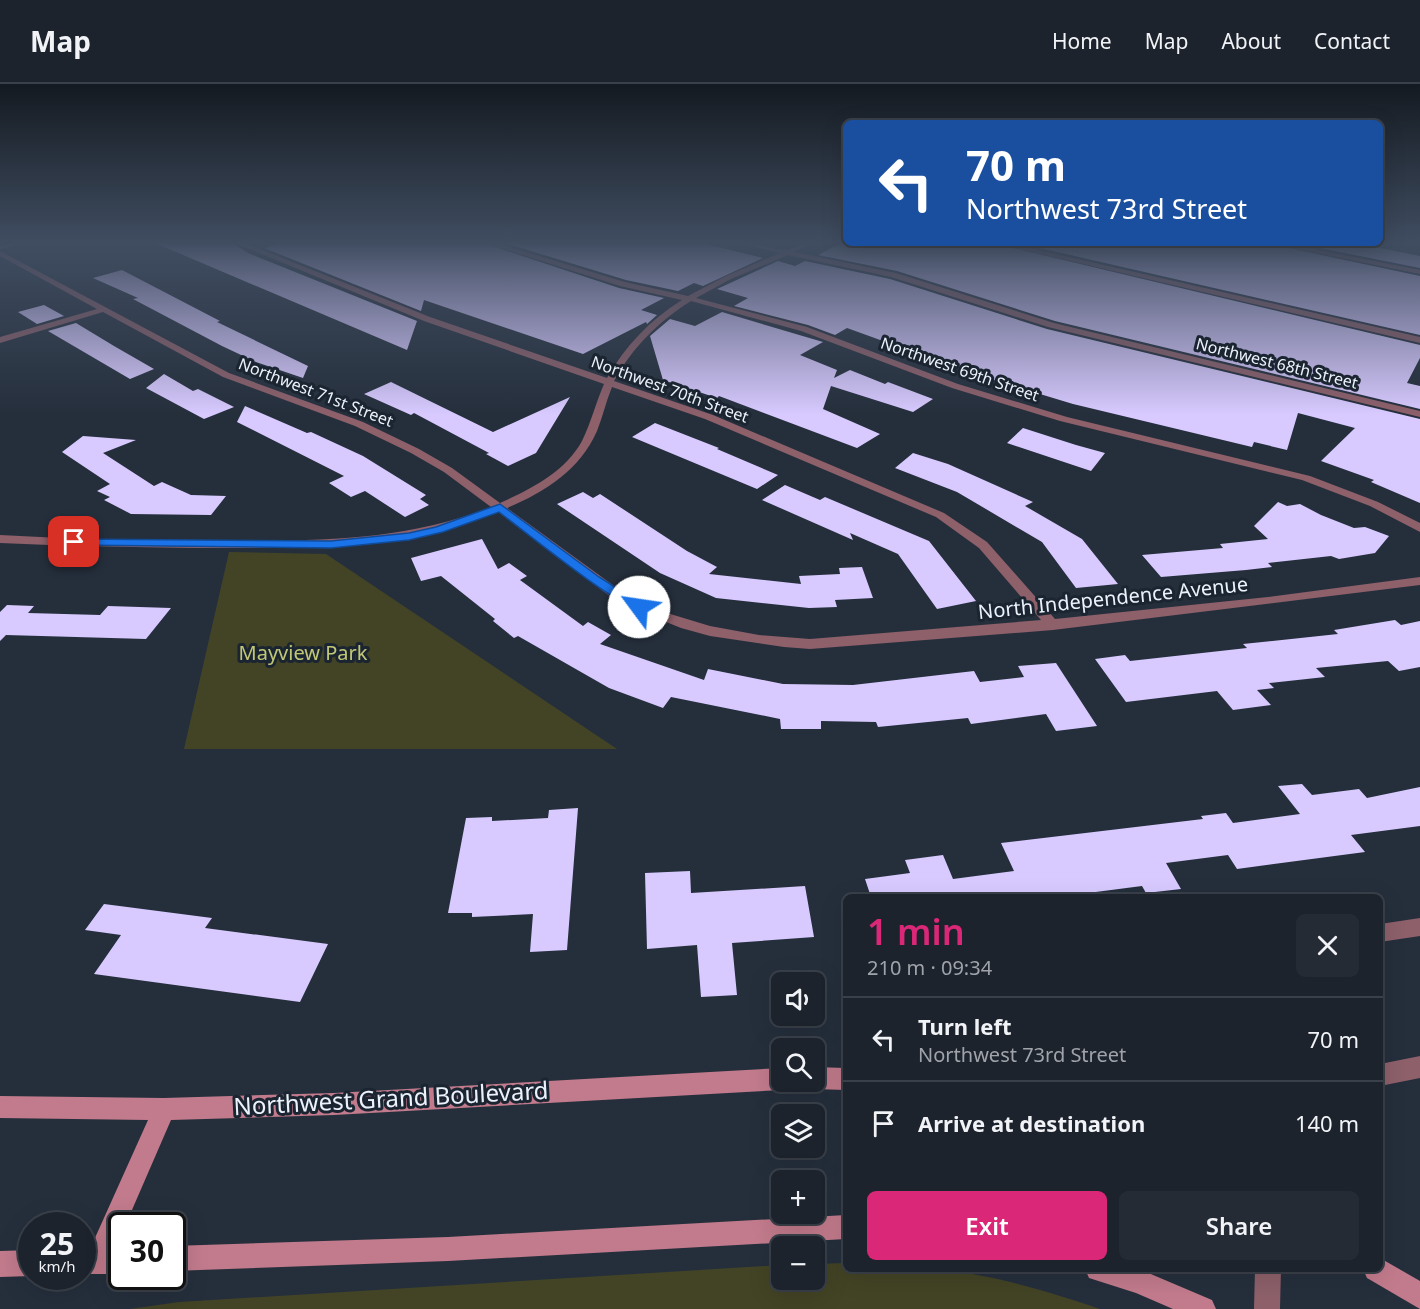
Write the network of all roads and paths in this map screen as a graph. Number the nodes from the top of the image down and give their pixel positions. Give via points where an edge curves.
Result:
1 (88, 300) edge
2 (380, 300) edge
3 (686, 300) edge
4 (693, 300) edge
5 (973, 300) edge
6 (1247, 300) edge
7 (104, 309) junction
8 (0, 340) edge
9 (1420, 340) edge
10 (610, 382) junction
11 (1420, 414) edge
12 (500, 508) junction
13 (1420, 528) edge
14 (0, 539) edge
15 (1420, 581) edge
16 (1053, 625) junction
17 (810, 644) joint
18 (1420, 927) edge
19 (1383, 933) edge
20 (1420, 1067) edge
21 (1383, 1074) edge
22 (825, 1078) edge
23 (843, 1079) edge
24 (771, 1080) edge
25 (0, 1107) edge
26 (164, 1109) junction
27 (843, 1227) edge
28 (186, 1258) edge
29 (100, 1262) edge
30 (18, 1263) edge
31 (0, 1264) edge
32 (1108, 1272) edge
33 (1268, 1272) edge
34 (1381, 1272) edge
35 (1420, 1296) edge
36 (1203, 1309) edge
37 (1267, 1309) edge

1 - 7 street, Northwest 71st Street
2 - 10 street, Northwest 70th Street
3 - 10 street via 656,322 631,349
4 - 13 street, Northwest 69th Street via 804,329 955,386 1064,419 1306,478 1374,504
5 - 11 street, Northwest 68th Street via 1051,325
6 - 9 street
7 - 8 street
7 - 12 street, Northwest 71st Street via 226,375 390,437 448,470
10 - 12 street via 590,439 580,453 548,482
10 - 16 street, Northwest 70th Street via 709,417 940,515 983,545
12 - 14 street via 419,534 331,545
12 - 17 street, Northwest 71st Street via 639,607 699,630
15 - 16 street, North Independence Avenue via 1275,602
16 - 17 street, North Independence Avenue
18 - 19 street
20 - 21 street
22 - 23 street
24 - 26 street, Northwest Grand Boulevard via 334,1104
25 - 26 street, Northwest Grand Boulevard
26 - 29 street
27 - 28 street
30 - 31 street
32 - 36 street
33 - 37 street
34 - 35 street

